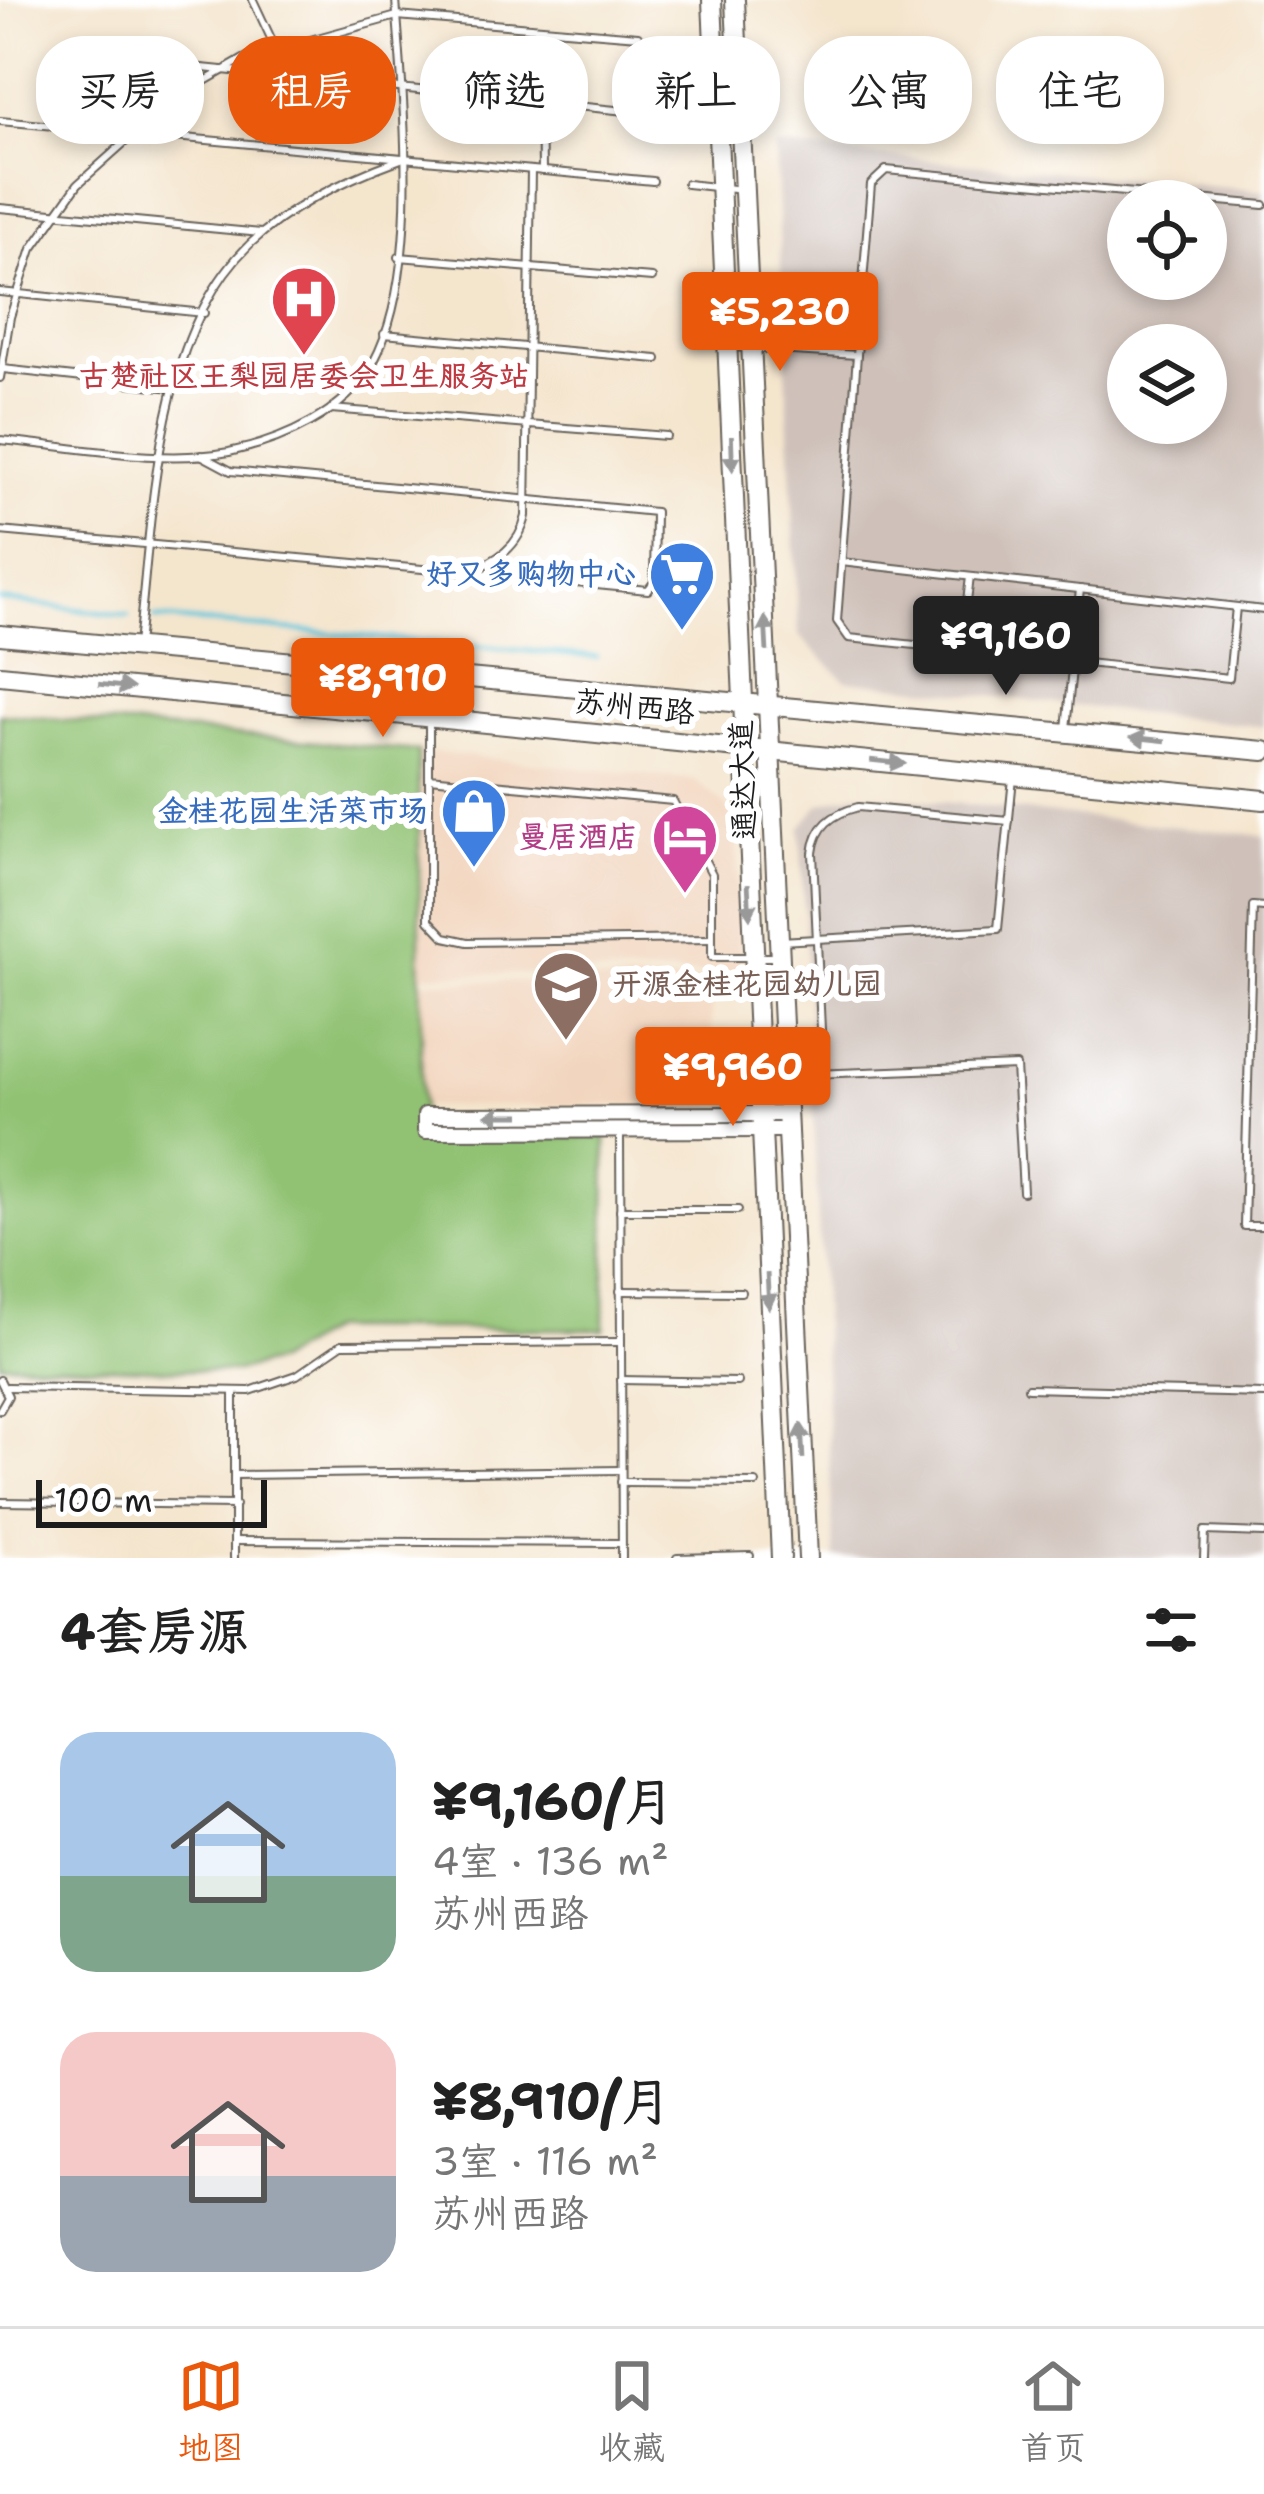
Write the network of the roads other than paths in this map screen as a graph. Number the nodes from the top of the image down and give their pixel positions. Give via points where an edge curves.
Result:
1 (253, 0) edge
2 (396, 0) edge
3 (712, 0) edge
4 (735, 0) edge
5 (397, 16) junction
6 (540, 28) junction
7 (270, 36) edge
8 (326, 36) edge
9 (540, 36) edge
10 (627, 36) edge
11 (204, 68) edge
12 (228, 68) edge
13 (224, 70) junction
14 (204, 83) edge
15 (401, 88) junction
16 (420, 90) edge
17 (1, 120) edge
18 (36, 123) edge
19 (204, 139) edge
20 (120, 144) edge
21 (542, 144) edge
22 (405, 158) junction
23 (531, 170) junction
24 (542, 171) junction
25 (653, 181) dead end
26 (687, 184) dead end
27 (720, 188) junction
28 (744, 190) junction
29 (1264, 205) edge
30 (0, 208) edge
31 (57, 214) junction
32 (265, 234) junction
33 (399, 257) junction
34 (529, 268) junction
35 (652, 278) dead end
36 (0, 292) edge
37 (17, 294) junction
38 (204, 313) junction
39 (384, 334) junction
40 (528, 347) junction
41 (727, 347) junction
42 (752, 348) junction
43 (857, 355) junction
44 (657, 359) dead end
45 (0, 372) edge
46 (172, 388) junction
47 (331, 410) junction
48 (527, 425) junction
49 (667, 436) dead end
50 (0, 440) edge
51 (163, 453) junction
52 (198, 453) junction
53 (526, 500) junction
54 (0, 531) edge
55 (150, 544) junction
56 (842, 562) junction
57 (467, 573) junction
58 (970, 577) junction
59 (1080, 590) junction
60 (1236, 607) junction
61 (1264, 610) edge
62 (0, 634) edge
63 (138, 648) junction
64 (961, 650) junction
65 (1073, 662) junction
66 (0, 675) edge
67 (742, 700) junction
68 (770, 702) junction
69 (429, 717) junction
70 (1066, 731) junction
71 (741, 747) junction
72 (771, 750) junction
73 (1264, 751) edge
74 (1013, 775) junction
75 (429, 778) junction
76 (1264, 800) edge
77 (1010, 821) junction
78 (1264, 907) edge
79 (712, 939) junction
80 (815, 940) junction
81 (780, 949) junction
82 (752, 957) junction
83 (823, 1074) junction
84 (786, 1075) junction
85 (556, 1122) junction
86 (760, 1122) junction
87 (788, 1122) junction
88 (612, 1125) junction
89 (1023, 1192) dead end
90 (620, 1210) junction
91 (738, 1210) dead end
92 (1264, 1226) edge
93 (620, 1291) junction
94 (740, 1292) dead end
95 (621, 1342) junction
96 (621, 1380) junction
97 (738, 1382) dead end
98 (3, 1384) edge
99 (1028, 1388) dead end
100 (234, 1393) junction
101 (1264, 1394) edge
102 (0, 1409) edge
103 (621, 1471) junction
104 (235, 1475) junction
105 (621, 1482) junction
106 (756, 1483) dead end
107 (0, 1502) edge
108 (235, 1505) junction
109 (1264, 1533) edge
110 (235, 1541) junction
111 (621, 1543) junction
112 (750, 1556) edge
113 (234, 1558) edge
114 (622, 1558) edge
115 (677, 1558) edge
116 (781, 1558) edge
117 (808, 1558) edge
118 (1204, 1558) edge

1 - 7 lane
2 - 5 lane
3 - 27 main road, 通达大道
4 - 28 main road, 通达大道
5 - 6 lane
5 - 8 lane
5 - 15 lane
6 - 9 lane
6 - 10 lane
11 - 13 lane
12 - 13 lane
13 - 14 lane
13 - 15 lane
15 - 16 lane
15 - 22 lane
17 - 18 lane
19 - 22 lane
20 - 31 lane
21 - 24 lane
22 - 23 lane
22 - 32 lane via 344,180
22 - 33 lane
23 - 24 lane
23 - 34 lane
24 - 25 lane
26 - 27 lane
27 - 28 lane
27 - 41 main road, 通达大道
28 - 42 main road, 通达大道
29 - 43 lane via 886,170 871,184
30 - 31 lane
31 - 32 lane
31 - 37 lane via 32,249
32 - 38 lane via 226,274
33 - 34 lane
33 - 39 lane via 396,304
34 - 35 lane
34 - 40 lane
36 - 37 lane
37 - 38 lane
37 - 45 lane
38 - 46 lane
39 - 40 lane
39 - 47 lane via 372,366
40 - 44 lane
40 - 48 lane
41 - 42 lane
41 -> 67 main road, 通达大道
42 - 43 lane
68 -> 42 main road, 通达大道
43 - 56 lane
45 - 46 lane
46 - 51 lane
47 - 48 lane
47 - 52 lane via 285,437
48 - 49 lane
48 - 53 lane
50 - 51 lane
51 - 52 lane
51 - 55 lane
52 - 53 lane via 231,471
53 - 57 lane via 521,537
53 - 57 lane via 656,512 654,582 648,590
54 - 55 lane
55 - 57 lane
55 - 63 lane
56 - 58 lane
56 - 64 lane via 841,634
58 - 59 lane
58 - 64 lane
59 - 60 lane
59 - 65 lane
60 - 61 lane
60 - 65 lane via 1228,677
62 - 63 main road, 苏州西路
63 - 67 main road, 苏州西路
64 - 65 lane
65 - 70 lane
66 -> 69 main road, 苏州西路
67 - 68 main road, 苏州西路
67 - 71 main road, 通达大道
68 - 70 main road, 苏州西路
68 - 72 main road, 通达大道
69 - 71 main road, 苏州西路
69 - 75 lane
73 -> 70 main road, 苏州西路
71 - 72 main road, 苏州西路
71 -> 82 main road, 通达大道
72 -> 74 main road, 苏州西路
72 - 81 main road, 通达大道
74 - 76 main road, 苏州西路
74 - 77 lane
75 - 79 lane via 673,801 710,867
75 - 79 lane via 428,920 445,937
77 - 80 lane via 1003,914 993,932
77 - 80 lane via 871,807 837,814 814,841
78 - 92 lane via 1253,906 1244,1226
79 - 82 lane via 712,958
80 - 81 lane
80 - 83 lane
81 - 82 lane
81 - 84 main road, 通达大道
82 - 86 main road, 通达大道
83 - 84 lane
83 - 89 lane via 1016,1066
84 - 87 main road, 通达大道
85 -> 85 street via 425,1115 425,1130
85 - 88 street
86 - 87 street
86 - 88 street
86 -> 116 main road, 通达大道
117 -> 87 main road, 通达大道
88 - 90 lane
90 - 91 lane
90 - 93 lane
93 - 94 lane
93 - 95 lane
95 - 96 lane
95 - 100 lane via 342,1344 297,1375
96 - 97 lane
96 - 103 lane
98 - 100 lane
98 - 102 lane
99 - 101 lane
100 - 104 lane
103 - 104 lane
103 - 105 lane
104 - 108 lane
105 - 106 lane
105 - 111 lane
107 - 108 lane
108 - 110 lane
109 - 118 lane via 1205,1531
110 - 111 lane
110 - 113 lane
111 - 114 lane
112 - 115 lane

